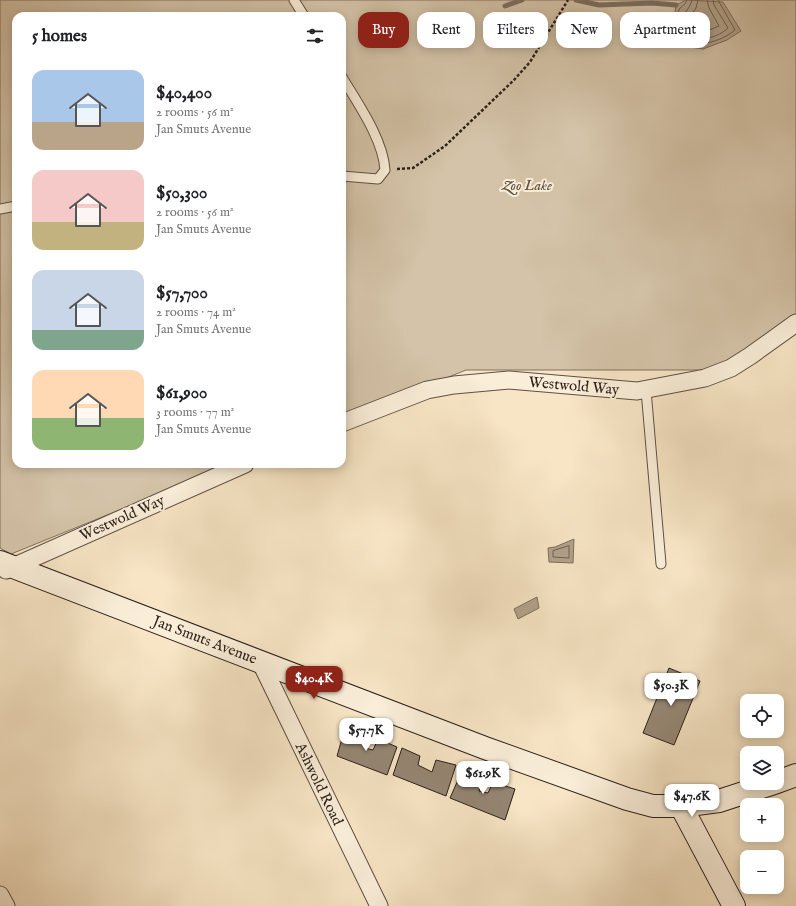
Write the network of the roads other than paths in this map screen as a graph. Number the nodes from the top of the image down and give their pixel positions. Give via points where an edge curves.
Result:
1 (294, 0) edge
2 (302, 12) edge
3 (346, 84) edge
4 (346, 176) edge
5 (12, 207) edge
6 (0, 209) edge
7 (796, 322) edge
8 (646, 390) junction
9 (346, 421) edge
10 (236, 468) edge
11 (662, 564) dead end
12 (4, 568) edge
13 (260, 661) junction
14 (796, 775) edge
15 (784, 779) edge
16 (752, 790) edge
17 (719, 801) junction
18 (681, 806) junction
19 (704, 847) junction
20 (0, 895) edge
21 (6, 906) edge
22 (379, 906) edge
23 (734, 906) edge

1 - 2 lane
3 - 4 lane via 366,118 385,166 378,179
5 - 6 lane
7 - 8 street, Westwold Way via 731,368 705,378
8 - 9 street, Westwold Way via 613,390 509,380 454,385 427,390
8 - 11 lane
10 - 12 street, Westwold Way
12 - 13 main road, Jan Smuts Avenue
13 - 18 main road, Jan Smuts Avenue via 618,797 654,806
13 - 22 street, Ashwold Road
14 - 15 main road, Jan Smuts Avenue
16 - 17 main road, Jan Smuts Avenue
17 - 18 main road, Jan Smuts Avenue
17 - 19 main road via 706,830
18 - 19 main road
19 - 23 main road
20 - 21 street

